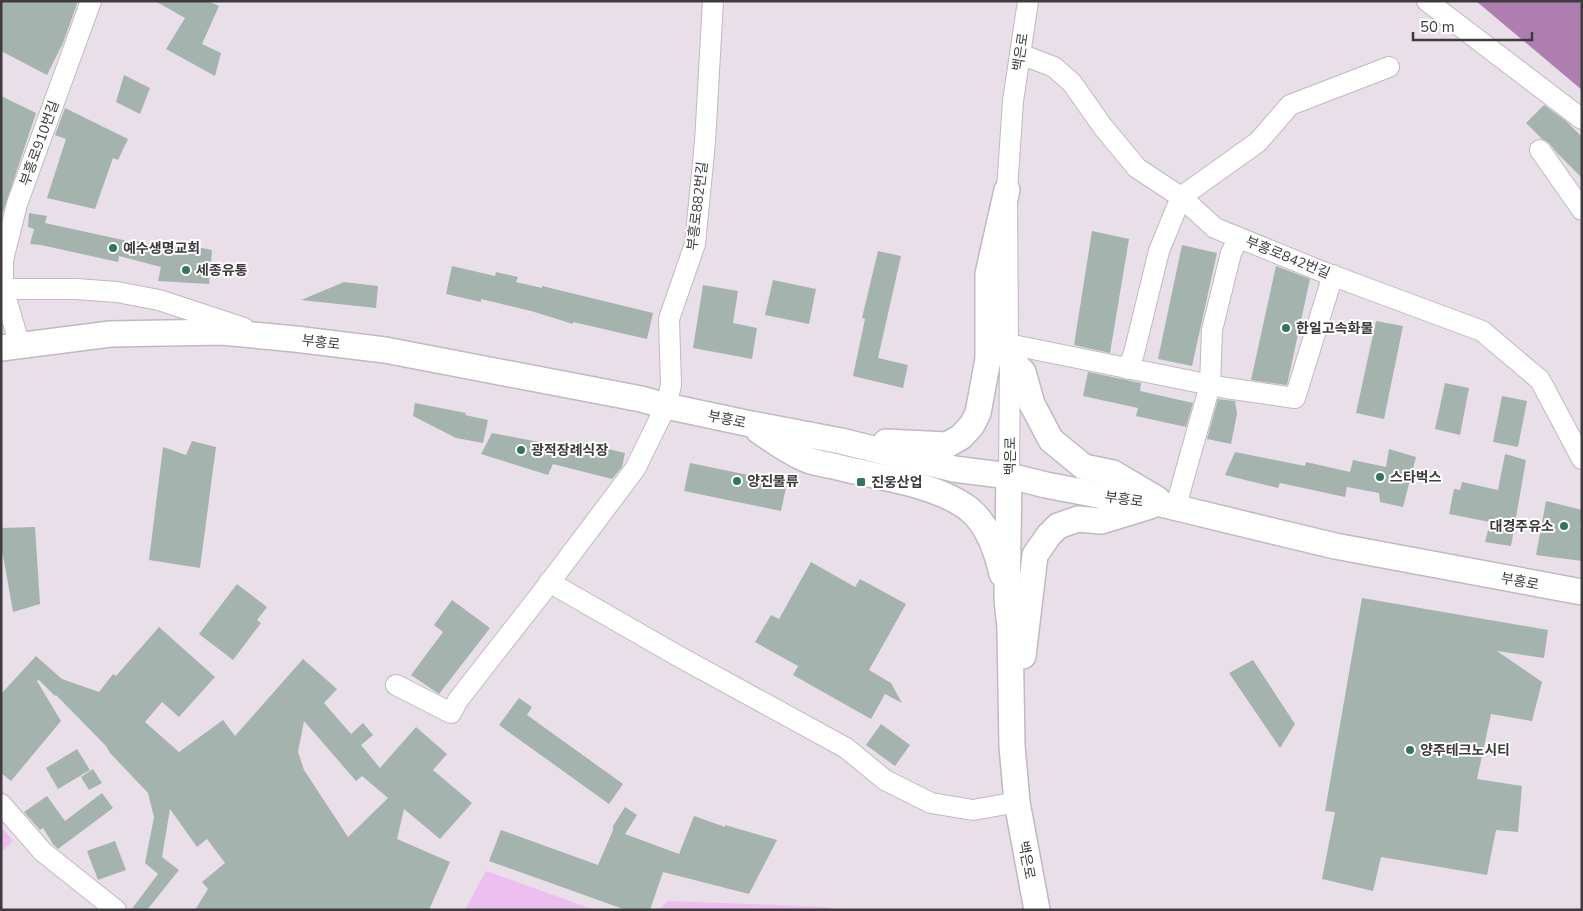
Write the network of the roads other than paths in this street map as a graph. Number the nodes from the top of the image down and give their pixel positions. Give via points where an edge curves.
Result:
1 (91, 1) edge
2 (712, 1) edge
3 (1028, 1) edge
4 (1427, 1) edge
5 (1020, 54) junction
6 (1389, 68) dead end
7 (1582, 119) edge
8 (1540, 150) dead end
9 (1007, 190) junction
10 (1181, 197) junction
11 (1582, 210) edge
12 (1239, 238) junction
13 (2, 258) edge
14 (1333, 275) junction
15 (2, 289) edge
16 (266, 336) junction
17 (10, 347) edge
18 (1009, 352) junction
19 (1128, 369) junction
20 (1210, 385) junction
21 (666, 406) junction
22 (746, 423) junction
23 (841, 441) junction
24 (1582, 459) edge
25 (954, 469) junction
26 (1009, 476) junction
27 (897, 481) junction
28 (1169, 506) junction
29 (549, 582) junction
30 (1582, 592) edge
31 (1007, 599) junction
32 (396, 685) dead end
33 (1012, 746) junction
34 (1016, 802) junction
35 (1, 804) edge
36 (116, 910) edge
37 (1037, 910) edge

1 - 13 street, 부흥로910번길 via 17,204
2 - 21 street, 부흥로882번길 via 695,244 669,319 671,385
3 - 5 street, 백은로
4 - 7 street
5 - 9 street, 백은로
5 - 10 street, 부흥로842번길 via 1054,67 1072,83 1103,128 1137,168
6 - 10 street via 1290,105 1258,142
8 - 11 street
9 - 18 street, 백은로
9 - 23 main road via 988,274 988,359 978,413 972,425 947,445
10 - 12 street, 부흥로842번길 via 1215,228
10 - 19 street via 1159,251
12 - 14 street, 부흥로842번길
12 - 20 street via 1231,253 1212,330
13 - 15 street, 부흥로910번길
14 - 20 street via 1295,398
14 - 24 street, 부흥로842번길 via 1482,331 1540,380
15 - 16 street via 117,292 167,303
15 - 17 street, 부흥로910번길
16 - 17 main road, 부흥로 via 222,332 110,334
16 - 21 main road, 부흥로 via 385,350
18 - 19 street
18 - 26 street, 백은로
18 - 28 main road via 1023,372 1032,404 1051,440 1084,467 1114,473
19 - 20 street
20 - 28 street via 1179,495
21 - 22 main road, 부흥로
21 - 29 street via 635,468
22 - 23 main road, 부흥로
22 - 27 main road via 802,458
23 - 25 main road, 부흥로
25 - 26 main road, 부흥로
25 - 27 main road
26 - 28 main road, 부흥로
26 - 31 main road, 백은로
27 - 31 main road via 942,494 971,511 996,551
28 - 30 main road, 부흥로 via 1335,546
28 - 33 main road via 1101,521 1078,518 1058,526 1035,555
29 - 32 street via 451,712
29 - 34 street via 846,748 885,780 931,802 973,810
31 - 33 main road, 백은로
33 - 34 main road, 백은로
34 - 37 main road, 백은로
35 - 36 street via 43,852

